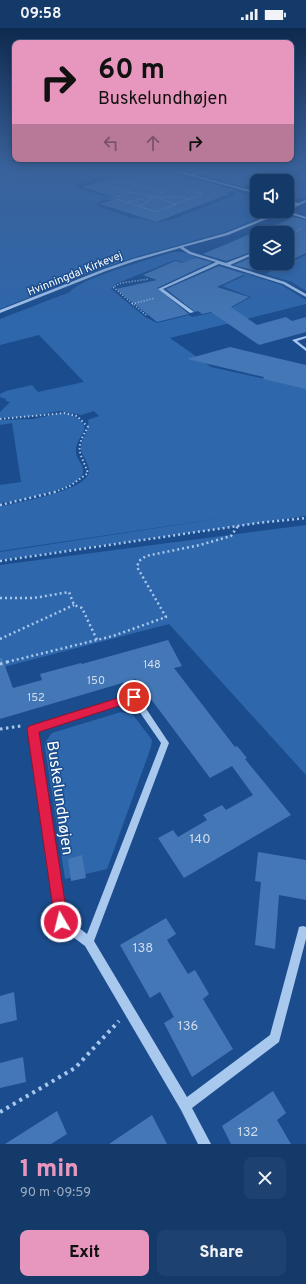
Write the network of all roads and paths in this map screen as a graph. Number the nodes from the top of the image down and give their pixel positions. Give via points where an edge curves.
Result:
1 (260, 221) edge
2 (306, 227) edge
3 (294, 233) edge
4 (180, 247) junction
5 (250, 255) edge
6 (220, 262) junction
7 (228, 264) junction
8 (150, 279) dead end
9 (169, 295) junction
10 (306, 296) edge
11 (132, 304) junction
12 (0, 312) edge
13 (192, 312) dead end
14 (146, 315) dead end
15 (306, 337) edge
16 (306, 350) edge
17 (0, 419) edge
18 (0, 505) edge
19 (306, 518) edge
20 (238, 526) junction
21 (0, 561) edge
22 (0, 598) edge
23 (74, 605) junction
24 (0, 639) edge
25 (97, 640) junction
26 (0, 664) edge
27 (0, 728) edge
28 (33, 729) junction
29 (303, 931) dead end
30 (90, 942) junction
31 (129, 1010) junction
32 (185, 1106) junction
33 (0, 1112) edge
34 (205, 1144) edge

1 - 4 street, Hvinningdal Kirkevej via 227,234
2 - 3 path
4 - 6 street via 190,253
4 - 12 street, Hvinningdal Kirkevej via 105,270
5 - 7 street
6 - 7 street
6 - 9 street via 160,289
7 - 10 street via 284,283
8 - 11 path via 118,284 113,288
9 - 11 path
9 - 13 street
11 - 14 path
15 - 16 street via 294,340
17 - 18 path via 75,414 88,426 79,443 79,451 88,473 81,481 64,489
19 - 20 path
20 - 21 path
20 - 25 path via 231,536 146,556 139,561 137,567 166,617
22 - 23 path via 34,598 69,592
23 - 24 path
23 - 25 path via 82,608
25 - 26 path
27 - 28 path via 17,726
28 - 30 street, Buskelundhøjen via 61,922
28 - 30 street, Buskelundhøjen via 134,697 165,743
29 - 32 street via 275,1038
30 - 31 street, Buskelundhøjen
31 - 32 street, Buskelundhøjen
31 - 33 path via 75,1068
32 - 34 street, Buskelundhøjen

